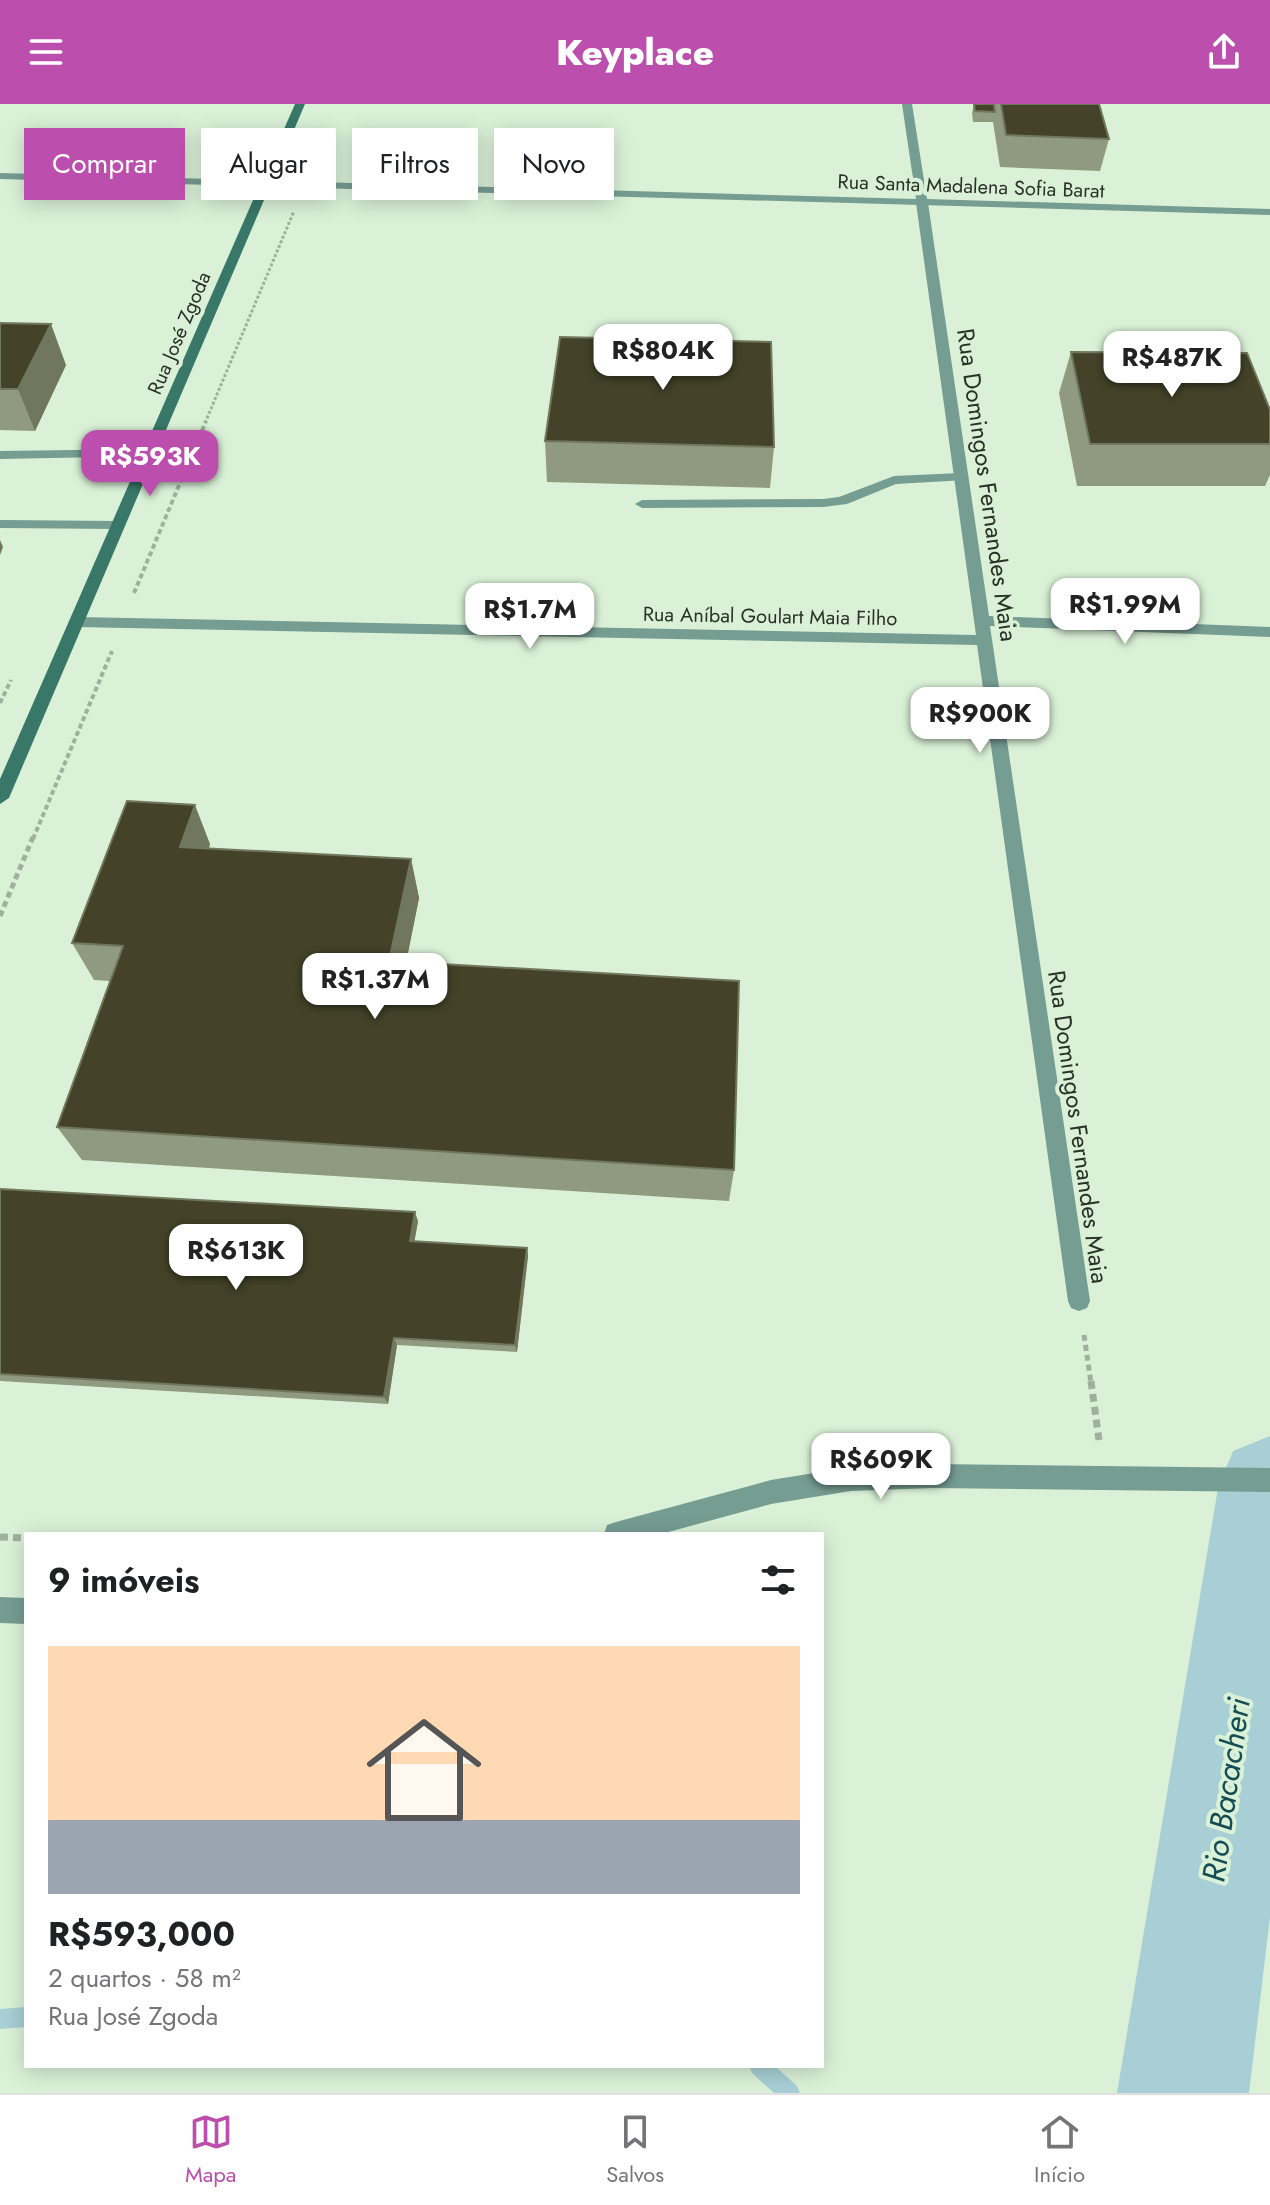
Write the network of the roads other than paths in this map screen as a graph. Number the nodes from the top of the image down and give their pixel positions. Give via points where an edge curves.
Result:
1 (300, 104) edge
2 (907, 104) edge
3 (290, 128) edge
4 (0, 176) edge
5 (201, 182) edge
6 (336, 186) edge
7 (258, 200) edge
8 (922, 203) junction
9 (1270, 212) edge
10 (149, 453) junction
11 (0, 455) edge
12 (961, 477) junction
13 (642, 504) dead end
14 (0, 524) edge
15 (117, 525) junction
16 (982, 621) junction
17 (76, 622) junction
18 (1270, 632) edge
19 (985, 640) junction
20 (0, 798) edge
21 (1079, 1301) road end
22 (1270, 1480) edge
23 (623, 1532) edge
24 (0, 1610) edge
25 (24, 1611) edge

1 - 3 main road, Rua José Zgoda
2 - 8 street, Rua Domingos Fernandes Maia
4 - 5 street, Rua Santa Madalena Sofia Barat
6 - 8 street, Rua Santa Madalena Sofia Barat
7 - 10 main road, Rua José Zgoda
8 - 9 street, Rua Santa Madalena Sofia Barat
8 - 12 street, Rua Domingos Fernandes Maia
10 - 11 street
10 - 15 main road, Rua José Zgoda
12 - 13 street via 894,480 823,503
12 - 16 street, Rua Domingos Fernandes Maia
14 - 15 street
15 - 17 main road, Rua José Zgoda
16 - 18 street
16 - 19 street, Rua Domingos Fernandes Maia
17 - 19 street, Rua Aníbal Goulart Maia Filho
17 - 20 main road, Rua José Zgoda
19 - 21 street, Rua Domingos Fernandes Maia
22 - 23 street via 851,1479 771,1492
24 - 25 street

